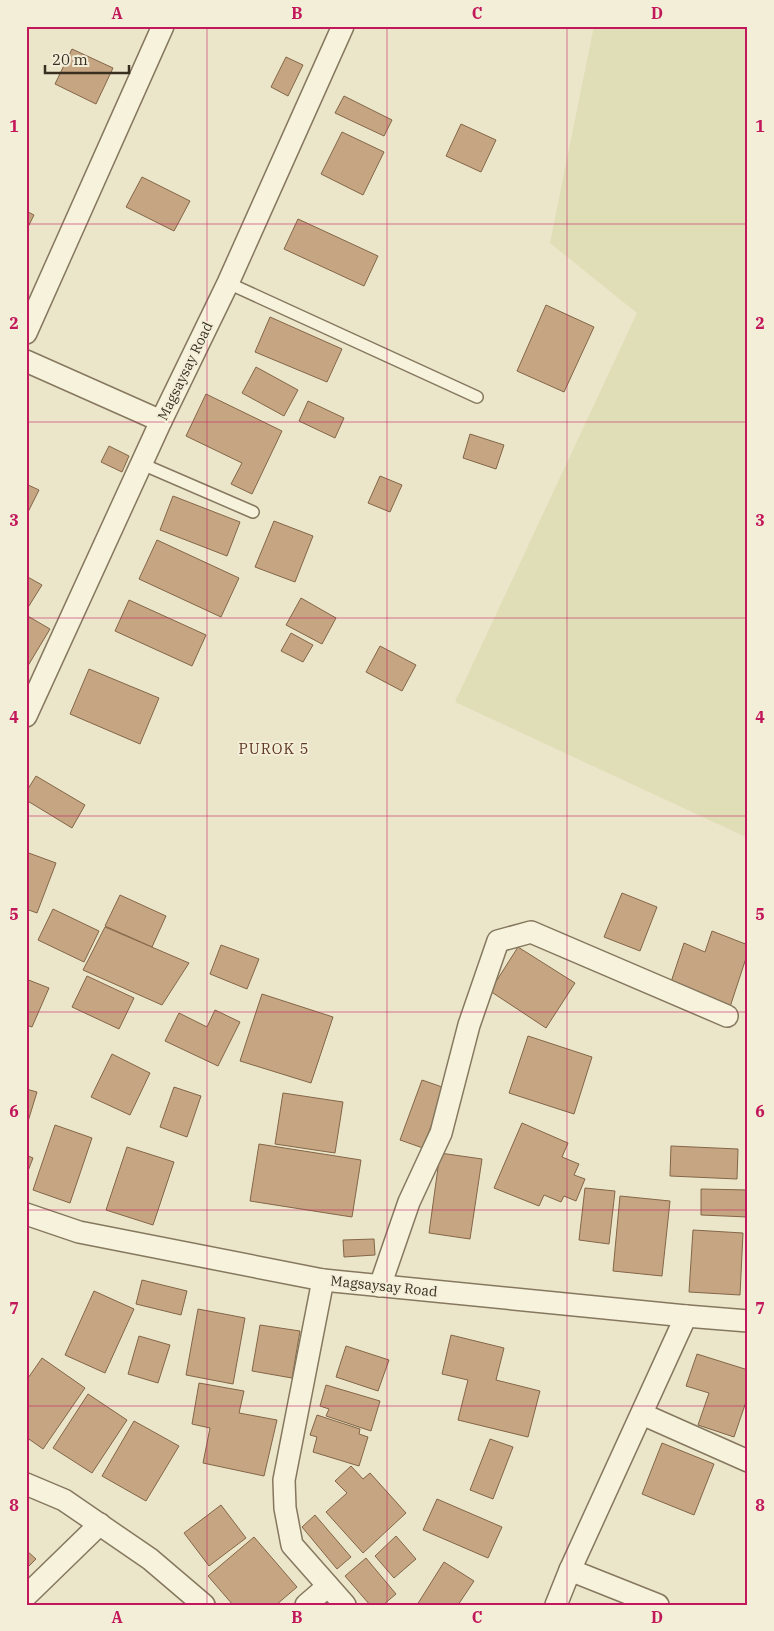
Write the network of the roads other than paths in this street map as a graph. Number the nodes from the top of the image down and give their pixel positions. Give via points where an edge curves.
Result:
1 (163, 26) edge
2 (343, 26) edge
3 (228, 283) junction
4 (26, 333) edge
5 (26, 361) edge
6 (477, 397) dead end
7 (161, 421) junction
8 (142, 464) junction
9 (253, 512) dead end
10 (26, 716) edge
11 (726, 1016) dead end
12 (26, 1214) edge
13 (323, 1280) junction
14 (380, 1286) junction
15 (686, 1316) junction
16 (748, 1320) edge
17 (642, 1414) junction
18 (748, 1461) edge
19 (26, 1484) edge
20 (100, 1524) junction
21 (570, 1570) junction
22 (328, 1586) junction
23 (26, 1596) edge
24 (204, 1605) edge
25 (306, 1605) edge
26 (345, 1605) edge
27 (556, 1605) edge
28 (658, 1605) edge

1 - 4 street
2 - 3 street, Magsaysay Road
3 - 6 lane
3 - 7 street, Magsaysay Road
5 - 7 street
7 - 8 street, Magsaysay Road
8 - 9 lane
8 - 10 street, Magsaysay Road
11 - 14 street via 531,932 498,941 469,1025 442,1133 409,1202
12 - 13 street, Magsaysay Road via 79,1232
13 - 14 street, Magsaysay Road
13 - 22 street via 284,1480 292,1545
14 - 15 street, Magsaysay Road
15 - 16 street, Magsaysay Road
15 - 17 street
17 - 18 street
17 - 21 street
19 - 20 street via 64,1500
20 - 23 street
20 - 24 street via 150,1559
21 - 27 street
21 - 28 street
22 - 25 street
22 - 26 street

